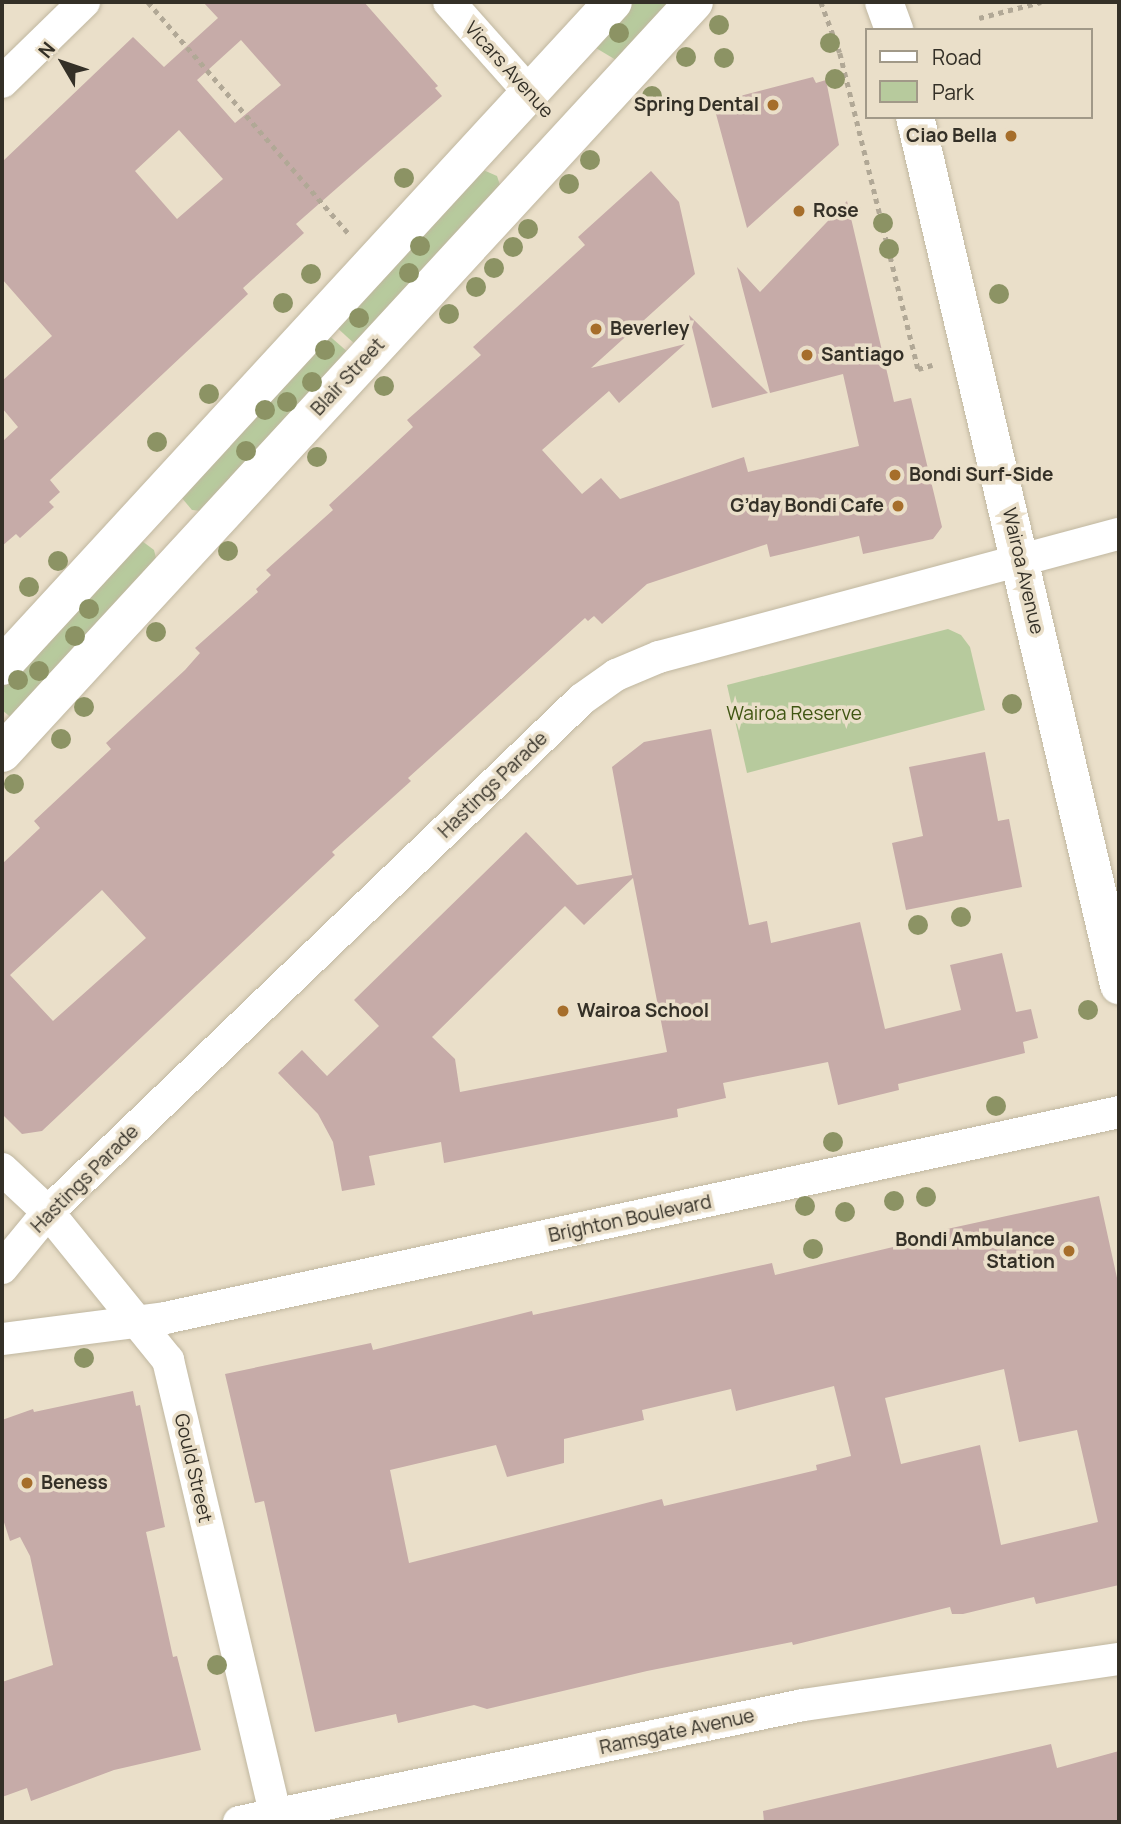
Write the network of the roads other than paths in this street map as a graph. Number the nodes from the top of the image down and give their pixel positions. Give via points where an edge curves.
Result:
1 (85, 2) edge
2 (449, 2) edge
3 (613, 2) edge
4 (694, 2) edge
5 (884, 2) edge
6 (893, 28) edge
7 (2, 82) edge
8 (529, 92) junction
9 (915, 119) edge
10 (569, 137) junction
11 (148, 507) junction
12 (1119, 534) edge
13 (191, 547) junction
14 (1020, 559) junction
15 (2, 666) edge
16 (2, 753) edge
17 (1119, 985) edge
18 (1119, 1112) edge
19 (2, 1169) edge
20 (48, 1212) junction
21 (2, 1268) edge
22 (140, 1322) junction
23 (2, 1339) edge
24 (1119, 1659) edge
25 (276, 1819) edge
26 (239, 1822) edge

1 - 7 street
2 - 8 street, Vicars Avenue
3 - 8 street
4 - 10 street, Blair Street
5 - 6 street
8 - 10 street, Vicars Avenue
8 - 11 street
9 - 14 street, Wairoa Avenue
10 - 13 street, Blair Street
11 - 13 street
11 - 15 street
12 - 14 street, Hastings Parade
13 - 16 street, Blair Street
14 - 17 street, Wairoa Avenue
14 - 20 street, Hastings Parade via 659,657 616,675 582,699
18 - 22 street, Brighton Boulevard via 988,1144
19 - 20 street, Gould Street
20 - 21 street, Hastings Parade
20 - 22 street, Gould Street
22 - 23 street
22 - 25 street, Gould Street via 168,1360
24 - 25 street, Ramsgate Avenue via 803,1705
25 - 26 street, Ramsgate Avenue

